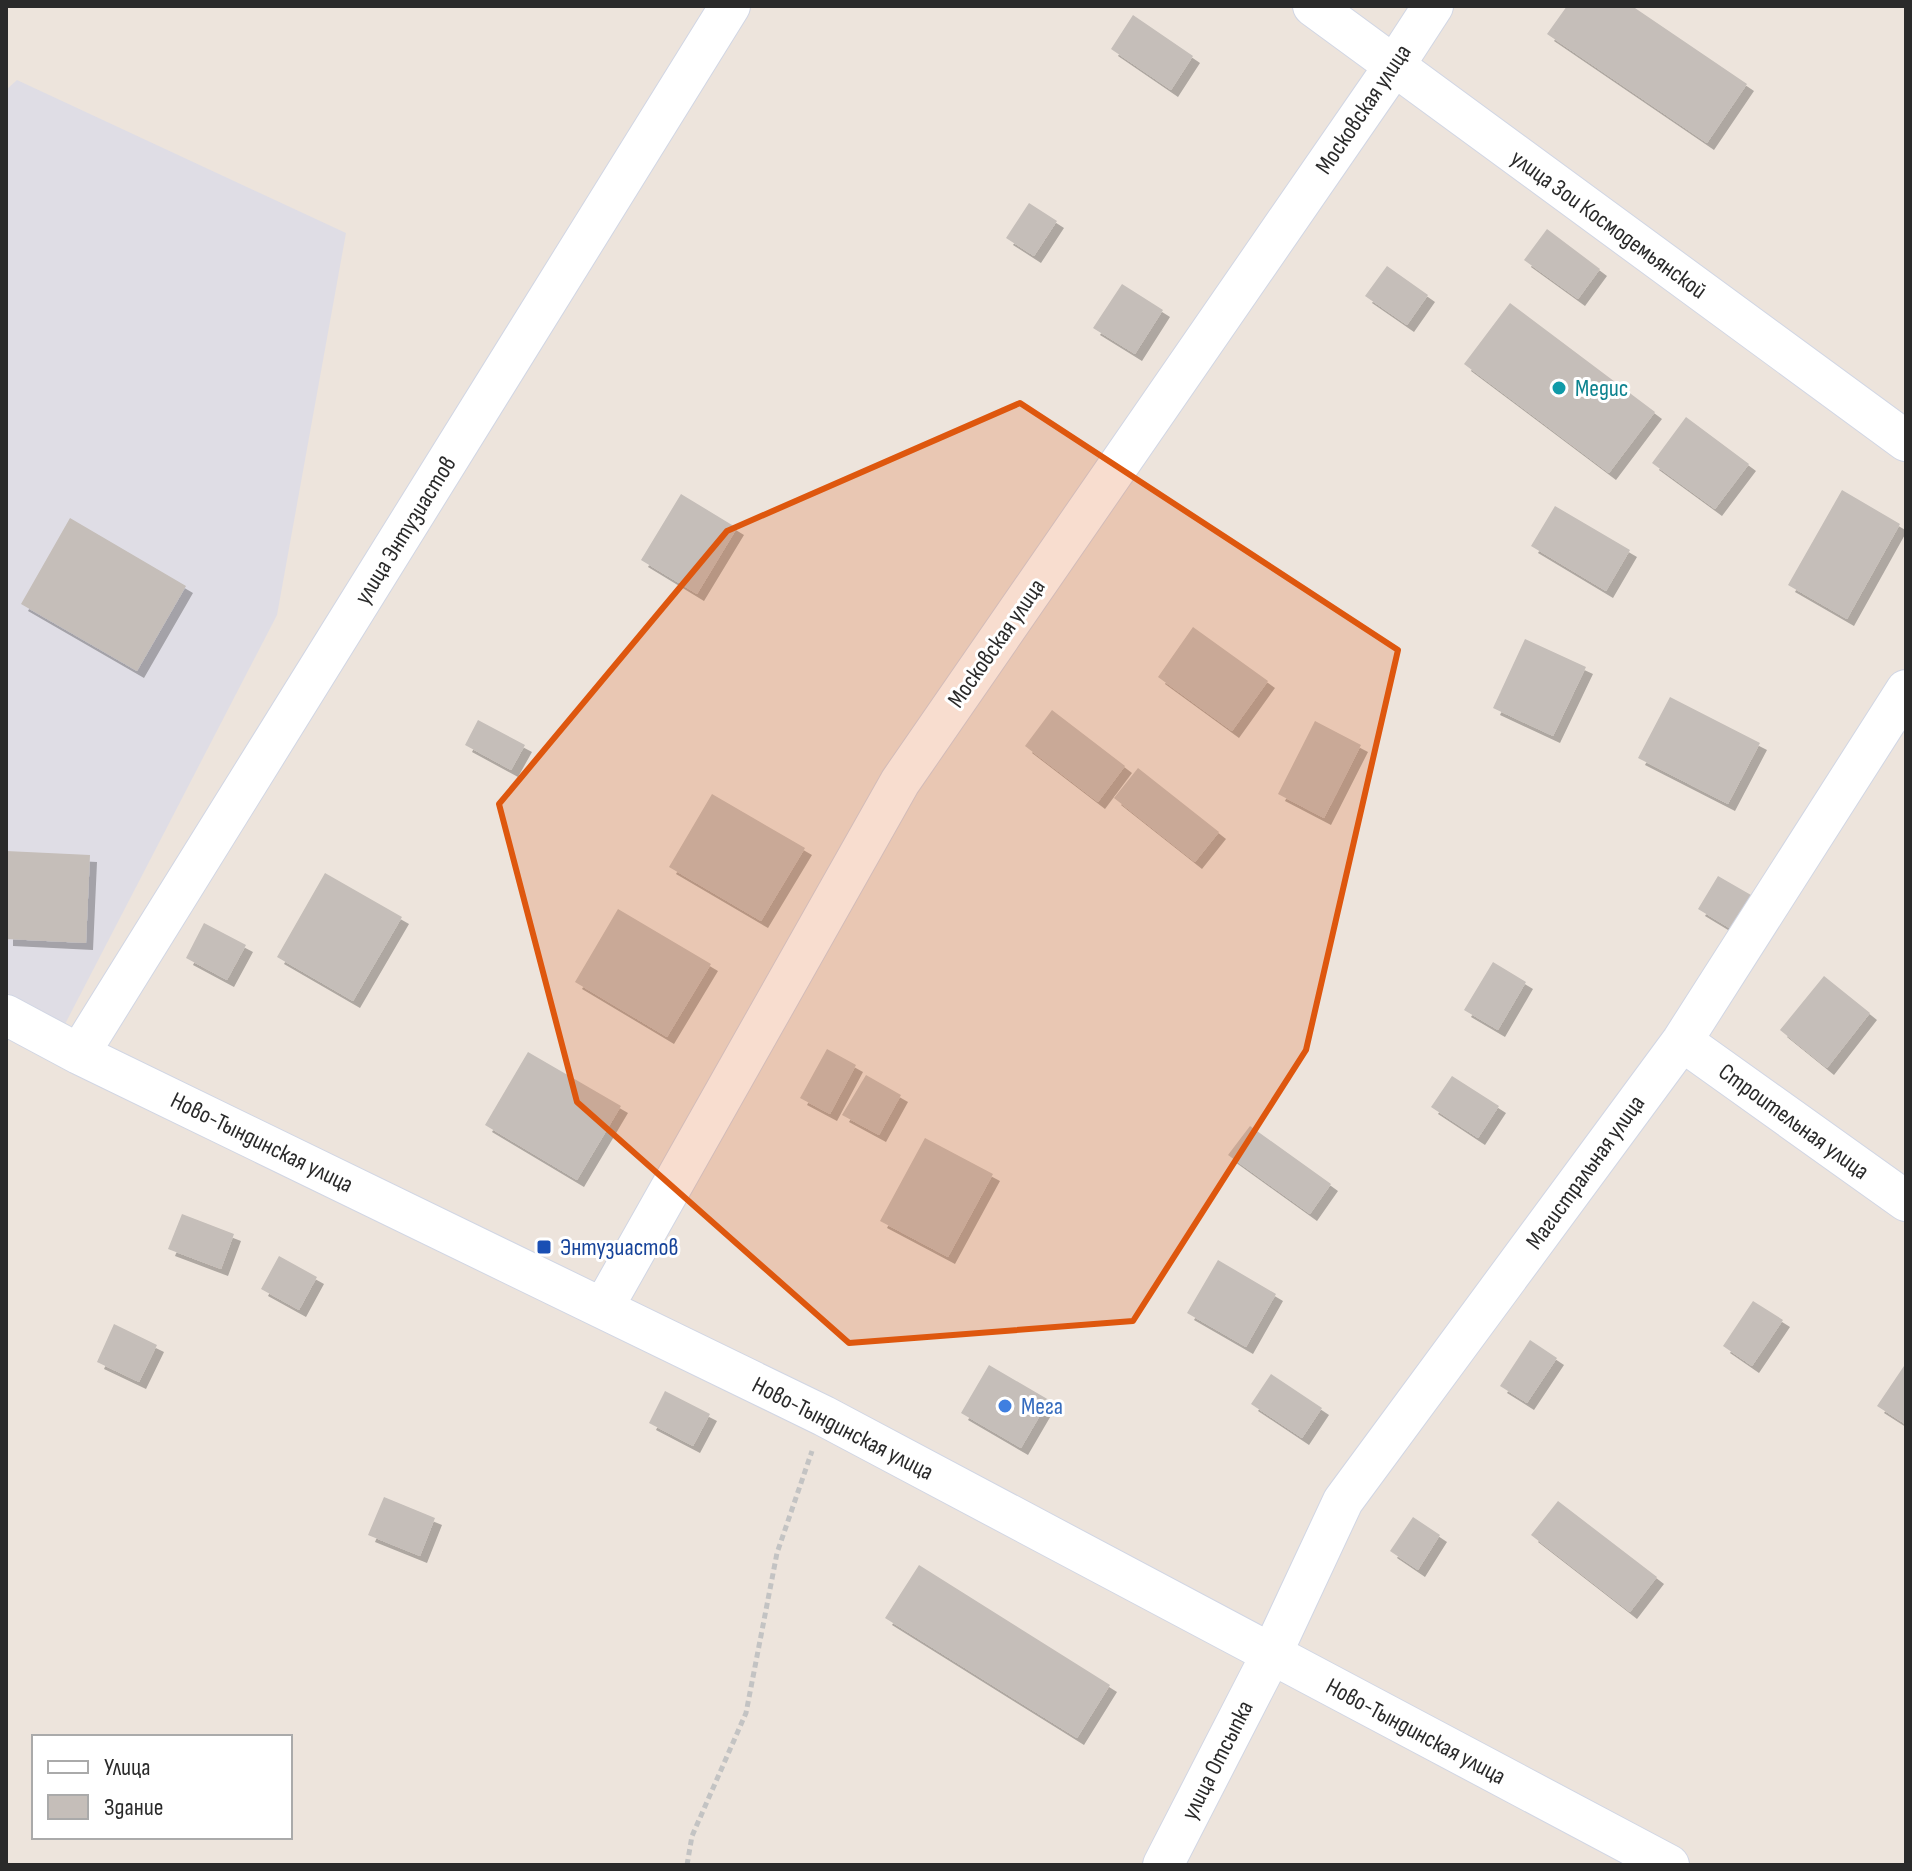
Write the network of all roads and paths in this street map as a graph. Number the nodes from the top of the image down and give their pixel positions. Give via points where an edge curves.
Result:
1 (730, 6) edge
2 (1313, 6) edge
3 (1433, 6) edge
4 (1394, 66) junction
5 (1906, 441) edge
6 (1906, 690) edge
7 (6, 1015) edge
8 (1682, 1041) junction
9 (79, 1054) junction
10 (1906, 1201) edge
11 (603, 1308) junction
12 (824, 1416) junction
13 (1271, 1655) junction
14 (687, 1865) edge
15 (1163, 1865) edge
16 (1669, 1865) edge

1 - 9 street, улица Энтузиастов
2 - 4 street, улица Зои Космодемьянской
3 - 4 street, Московская улица
4 - 5 street, улица Зои Космодемьянской
4 - 11 street, Московская улица via 900,782
6 - 8 street, Магистральная улица
7 - 9 street, Ново-Тындинская улица
8 - 10 street, Строительная улица
8 - 13 street, Магистральная улица via 1343,1501
9 - 11 street, Ново-Тындинская улица
11 - 12 street, Ново-Тындинская улица
12 - 13 street, Ново-Тындинская улица
12 - 14 path via 777,1553 746,1713 692,1836
13 - 15 street, улица Отсыпка
13 - 16 street, Ново-Тындинская улица

